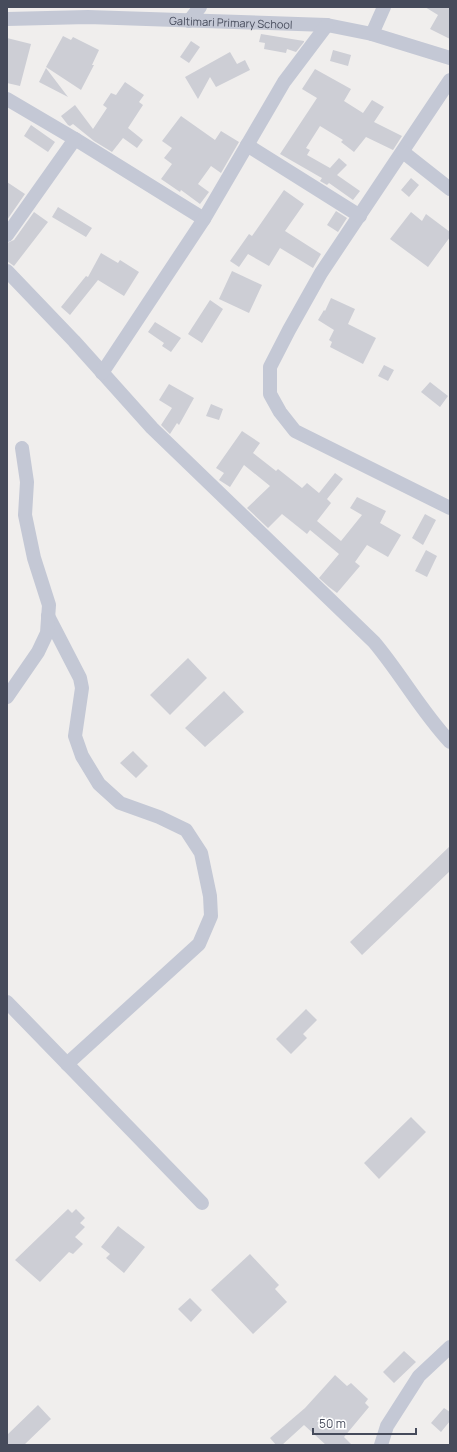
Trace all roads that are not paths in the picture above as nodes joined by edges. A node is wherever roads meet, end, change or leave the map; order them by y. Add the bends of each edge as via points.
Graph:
1 (200, 7) edge
2 (384, 7) edge
3 (7, 19) edge
4 (189, 22) junction
5 (327, 25) junction
6 (372, 34) junction
7 (450, 58) edge
8 (450, 80) edge
9 (7, 99) edge
10 (75, 138) junction
11 (247, 144) junction
12 (403, 152) junction
13 (450, 189) edge
14 (360, 216) junction
15 (204, 219) junction
16 (7, 235) edge
17 (7, 271) edge
18 (102, 373) junction
19 (22, 448) dead end
20 (450, 508) edge
21 (48, 616) junction
22 (7, 697) edge
23 (450, 742) edge
24 (7, 1002) edge
25 (67, 1064) junction
26 (202, 1203) dead end
27 (450, 1347) edge
28 (381, 1445) edge

1 - 4 street
2 - 6 street
3 - 4 street, Galtimari Primary School via 88,17
4 - 5 street, Galtimari Primary School
5 - 6 street, Galtimari Primary School
5 - 11 street via 284,82
6 - 7 street, Galtimari Primary School
8 - 12 street
9 - 10 street
10 - 15 street
10 - 16 street
11 - 14 street
11 - 15 street
12 - 13 street
12 - 14 street
14 - 20 street via 321,273 270,367 270,394 295,431
15 - 18 street
17 - 18 street
18 - 23 street via 152,428 374,642 392,663 435,726
19 - 21 street via 26,482 25,515 34,558 49,604
21 - 22 street via 47,633 38,652
21 - 25 street via 80,678 82,688 75,736 82,756 99,784 120,803 186,830 201,853 212,916 199,944
24 - 25 street
25 - 26 street
27 - 28 street via 419,1376 387,1426

